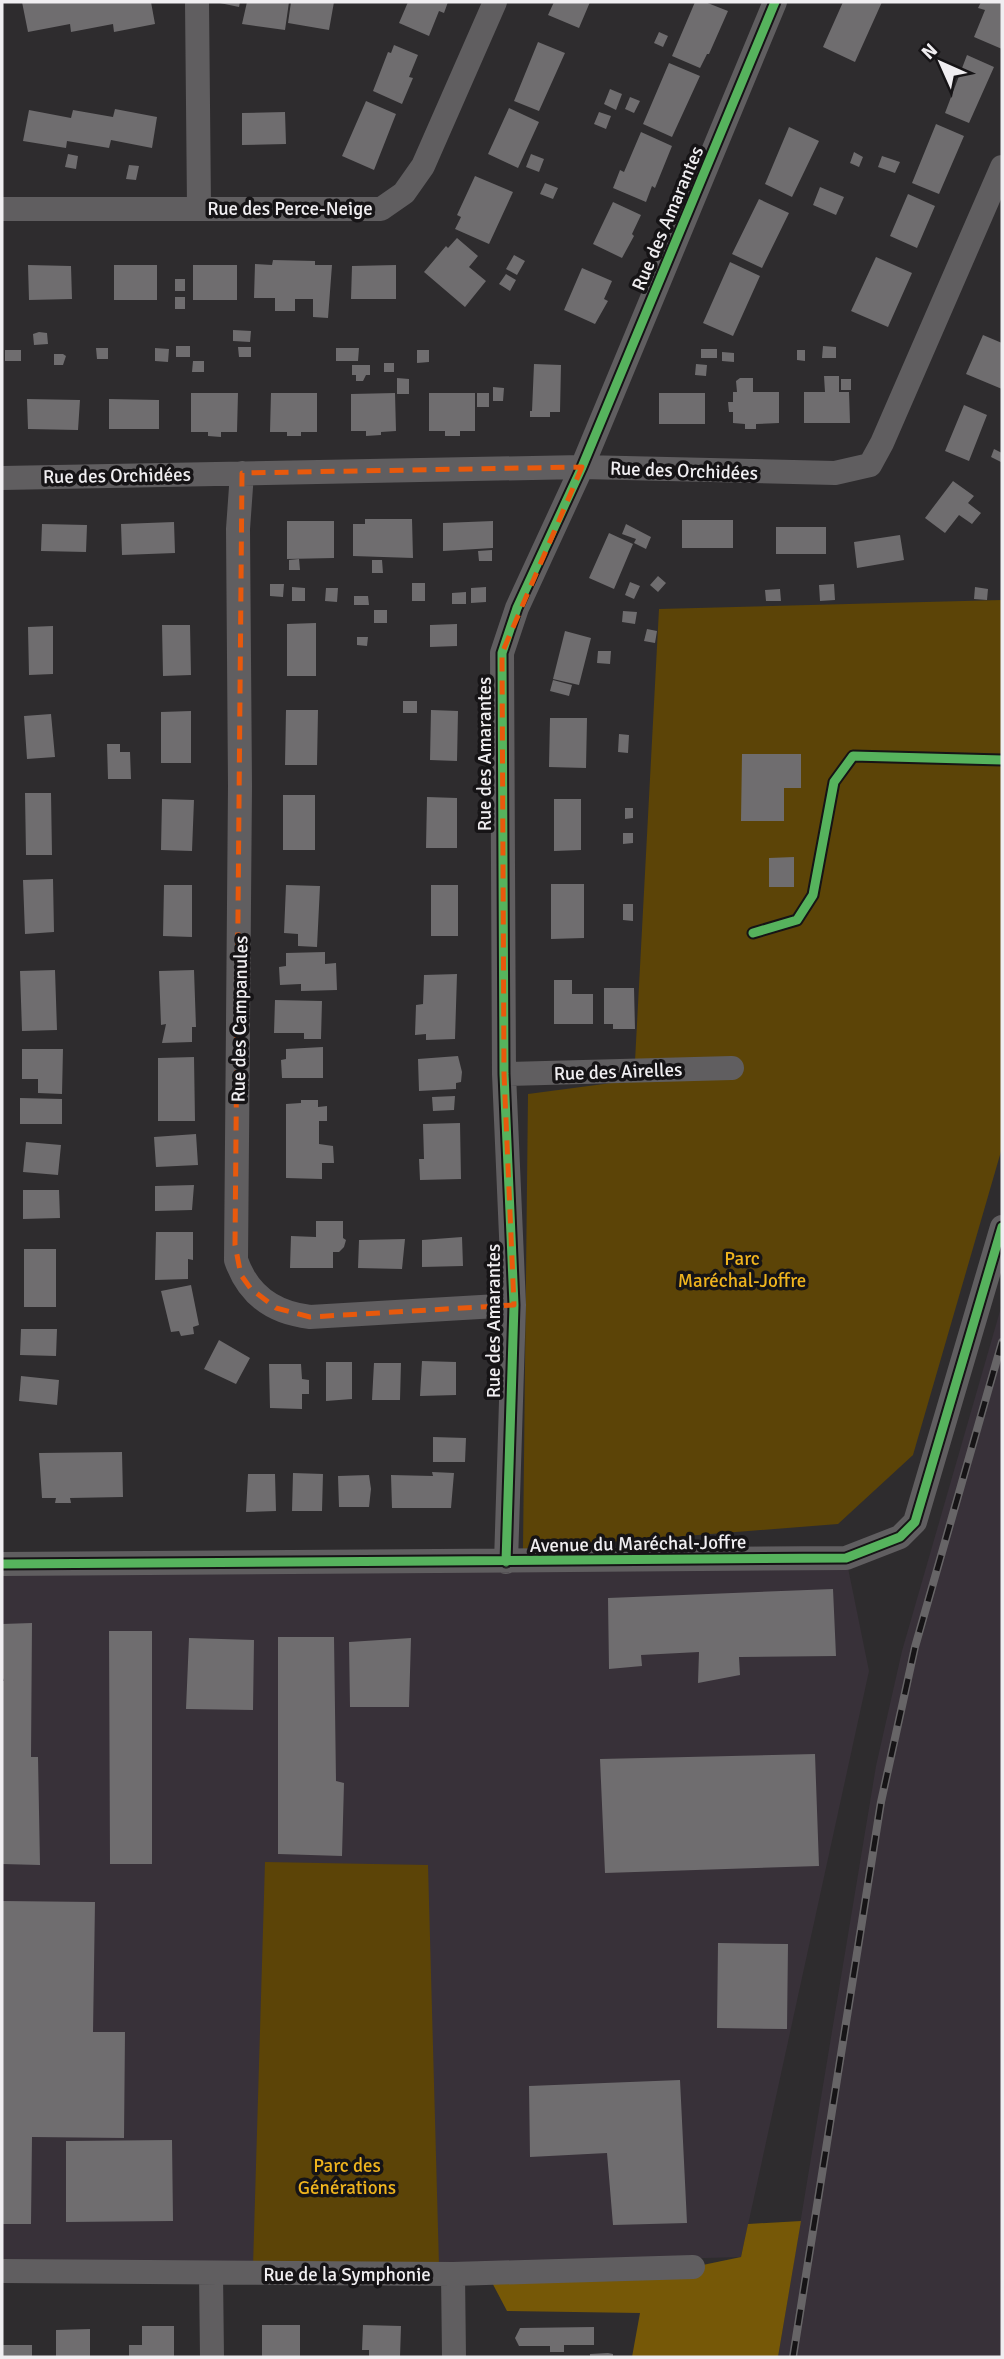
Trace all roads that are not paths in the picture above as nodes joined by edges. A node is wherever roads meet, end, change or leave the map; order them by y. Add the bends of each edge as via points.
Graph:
1 (197, 2) edge
2 (495, 2) edge
3 (775, 2) edge
4 (1002, 167) edge
5 (199, 207) junction
6 (2, 209) edge
7 (582, 467) junction
8 (242, 473) junction
9 (2, 478) edge
10 (732, 1068) dead end
11 (504, 1074) junction
12 (1002, 1227) edge
13 (514, 1305) junction
14 (506, 1562) junction
15 (2, 1563) edge
16 (693, 2267) dead end
17 (2, 2271) edge
18 (211, 2273) junction
19 (453, 2274) junction
20 (212, 2357) edge
21 (454, 2357) edge

1 - 5 street
2 - 5 street, Rue des Perce-Neige via 423,166 404,193 381,209
3 - 7 street, Rue des Amarantes
4 - 7 street, Rue des Orchidées via 870,465 835,473
5 - 6 street, Rue des Perce-Neige
7 - 8 street, Rue des Orchidées
7 - 11 street, Rue des Amarantes via 517,608 502,653
8 - 9 street, Rue des Orchidées
8 - 13 street, Rue des Campanules via 238,529 236,1260 241,1275 263,1301 293,1315
10 - 11 street, Rue des Airelles
11 - 13 street, Rue des Amarantes
12 - 14 street, Avenue du Maréchal-Joffre via 915,1522 900,1537 846,1558
13 - 14 street, Rue des Amarantes
14 - 15 street, Avenue du Maréchal-Joffre
16 - 19 street, Rue de la Symphonie
17 - 18 street, Rue de la Symphonie
18 - 19 street, Rue de la Symphonie
18 - 20 street
19 - 21 street

